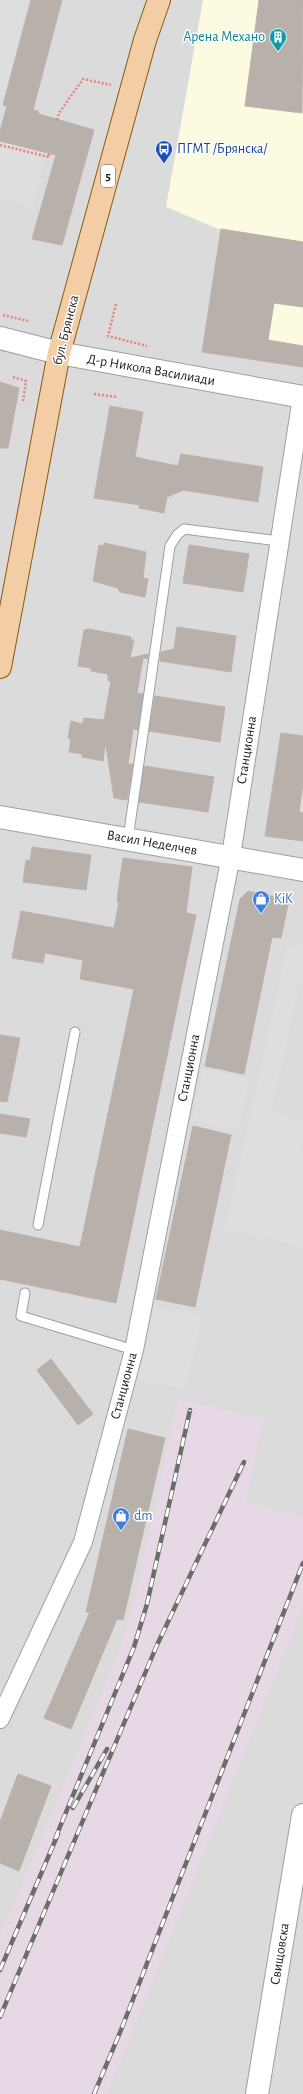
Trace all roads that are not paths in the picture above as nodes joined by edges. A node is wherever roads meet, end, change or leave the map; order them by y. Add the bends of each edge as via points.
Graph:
1 (159, 0) edge
2 (0, 338) edge
3 (60, 353) junction
4 (302, 397) edge
5 (279, 541) junction
6 (5, 617) edge
7 (0, 667) edge
8 (0, 816) edge
9 (128, 839) junction
10 (231, 856) junction
11 (303, 870) edge
12 (74, 1032) dead end
13 (38, 1225) dead end
14 (25, 1293) dead end
15 (134, 1350) junction
16 (0, 1719) edge
17 (303, 1815) edge
18 (258, 2094) edge

1 - 3 main road, бул. Брянска / 5 via 145,40
2 - 3 street, Д-р Никола Василиади
3 - 4 street, Д-р Никола Василиади
3 - 6 main road, бул. Брянска / 5
4 - 5 street, Станционна
5 - 9 lane via 184,529 170,546
5 - 10 street, Станционна
6 - 7 main road, бул. Брянска / 5
8 - 9 street, Васил Неделчев
9 - 10 street, Васил Неделчев
10 - 11 street, Васил Неделчев
10 - 15 street, Станционна
12 - 13 lane
14 - 15 lane via 21,1316
15 - 16 street, Станционна via 83,1542
17 - 18 street, Свищовска

